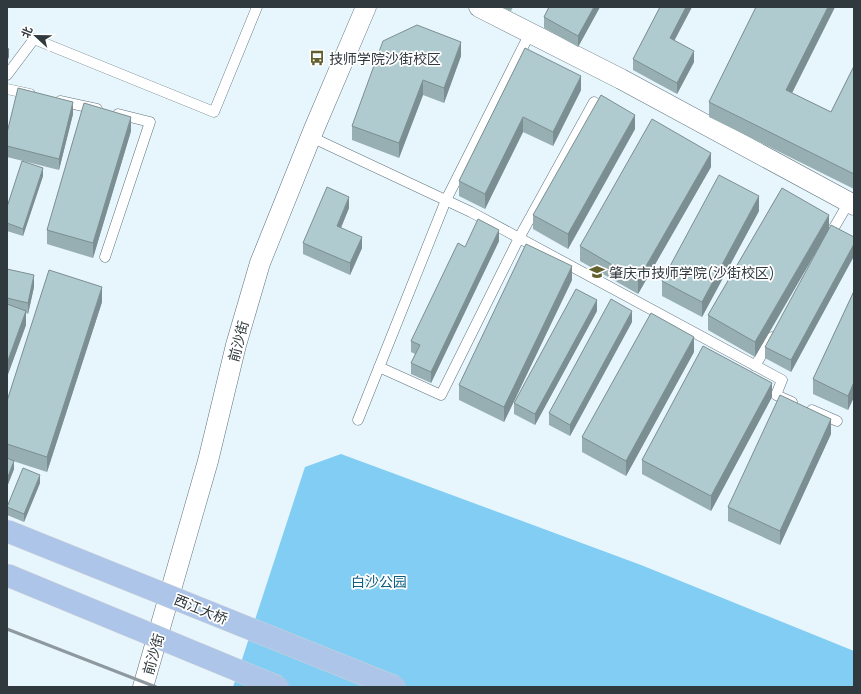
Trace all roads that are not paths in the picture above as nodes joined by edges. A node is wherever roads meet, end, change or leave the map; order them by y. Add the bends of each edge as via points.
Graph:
1 (257, 7) edge
2 (366, 7) edge
3 (479, 7) edge
4 (530, 33) junction
5 (7, 75) edge
6 (7, 89) edge
7 (37, 96) edge
8 (52, 99) edge
9 (594, 102) dead end
10 (311, 137) junction
11 (446, 200) junction
12 (851, 203) edge
13 (519, 238) junction
14 (822, 250) edge
15 (105, 257) dead end
16 (775, 332) edge
17 (379, 366) junction
18 (755, 366) junction
19 (358, 420) dead end
20 (837, 421) dead end
21 (7, 531) edge
22 (7, 575) edge
23 (143, 687) edge
24 (278, 687) edge
25 (395, 687) edge

1 - 5 lane via 214,112 34,39
2 - 10 street, 前沙街
3 - 4 street
4 - 11 lane
4 - 12 street
6 - 7 lane
8 - 15 lane via 150,122
9 - 13 lane
10 - 11 lane
10 - 23 street, 前沙街 via 260,263 236,345 208,461
11 - 13 lane
11 - 17 lane
12 - 14 lane
13 - 17 lane via 441,395
13 - 18 lane
16 - 18 lane
17 - 19 lane
18 - 20 lane via 782,380 776,395
21 - 25 main road, 西江大桥, bridge
22 - 24 main road, bridge

